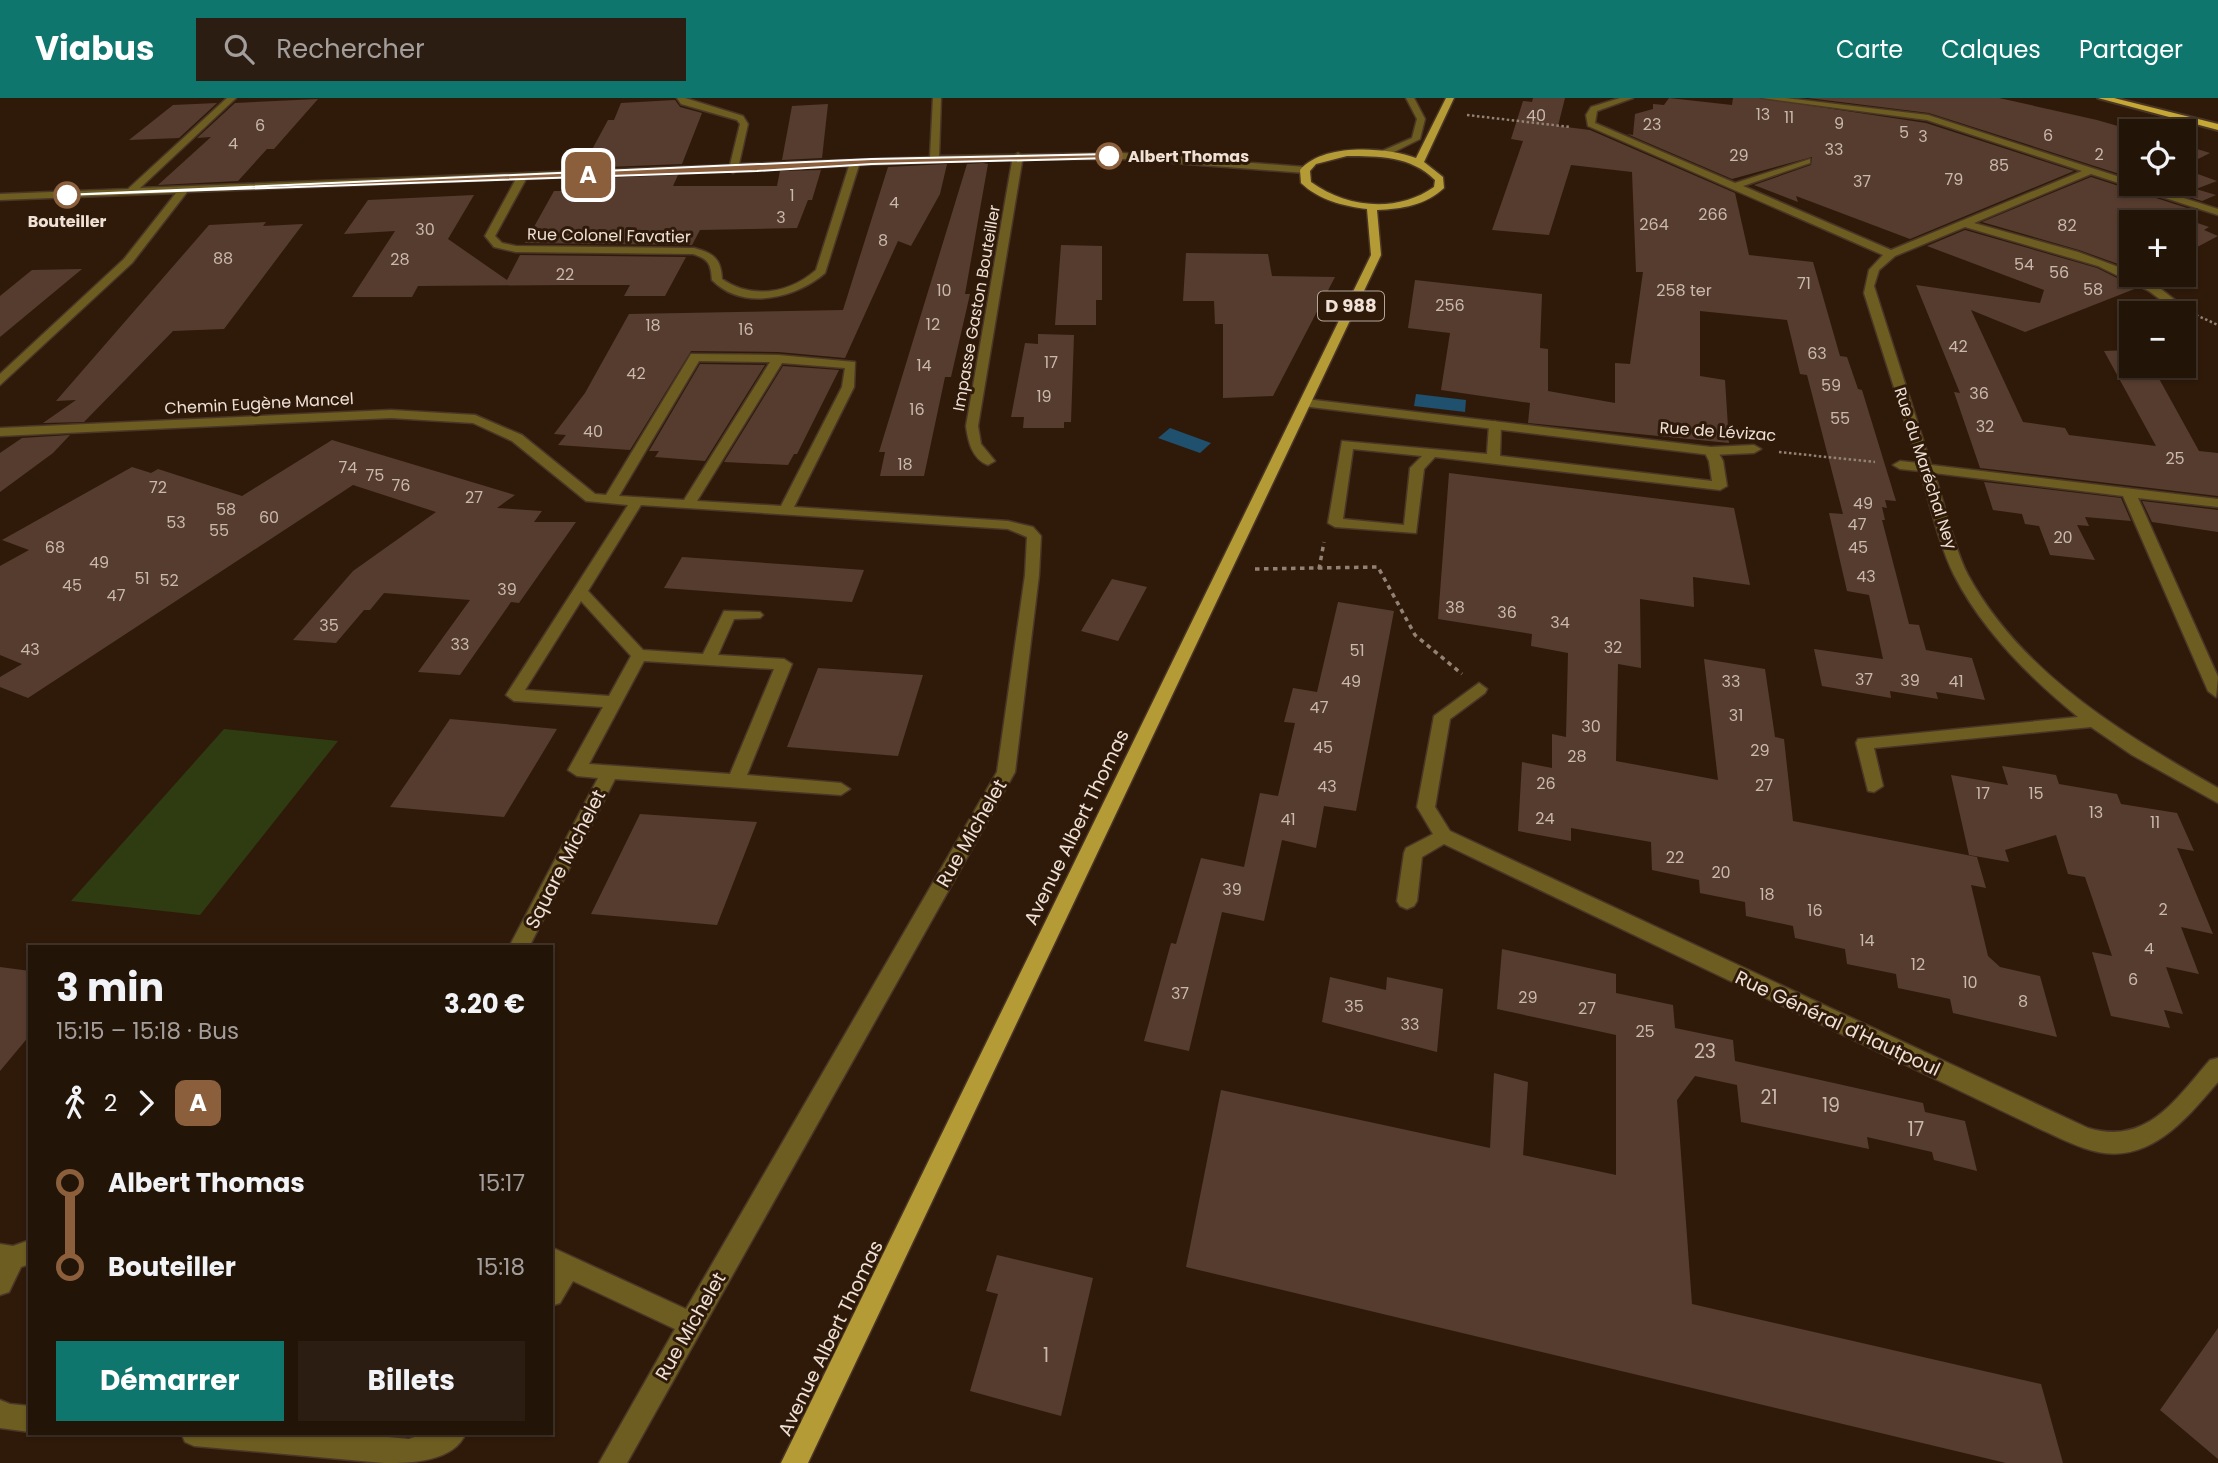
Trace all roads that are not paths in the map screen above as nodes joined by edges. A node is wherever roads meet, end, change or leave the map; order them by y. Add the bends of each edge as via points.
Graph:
1 (232, 98) edge
2 (681, 98) edge
3 (937, 98) edge
4 (1410, 98) edge
5 (1450, 98) edge
6 (1629, 98) edge
7 (1766, 98) edge
8 (2103, 98) edge
9 (2143, 98) edge
10 (2218, 117) edge
11 (2218, 127) edge
12 (1385, 153) junction
13 (1018, 156) junction
14 (934, 159) junction
15 (1807, 161) dead end
16 (856, 162) junction
17 (1419, 162) junction
18 (733, 170) junction
19 (1305, 170) junction
20 (2088, 172) junction
21 (522, 177) junction
22 (1735, 186) junction
23 (182, 192) junction
24 (128, 194) junction
25 (0, 197) edge
26 (1372, 205) junction
27 (2218, 212) edge
28 (1963, 223) junction
29 (1891, 254) junction
30 (2170, 301) edge
31 (778, 359) junction
32 (0, 381) edge
33 (1306, 402) junction
34 (1494, 425) junction
35 (0, 432) edge
36 (517, 438) joint
37 (1754, 449) road end
38 (1711, 451) junction
39 (1433, 452) junction
40 (1493, 459) junction
41 (988, 461) dead end
42 (1900, 465) road end
43 (1926, 468) junction
44 (2128, 491) junction
45 (610, 499) junction
46 (638, 500) junction
47 (689, 503) junction
48 (2218, 503) edge
49 (786, 510) junction
50 (580, 591) junction
51 (755, 615) dead end
52 (639, 655) junction
53 (708, 659) junction
54 (1479, 689) road end
55 (2217, 691) edge
56 (614, 702) junction
57 (2094, 721) junction
58 (610, 772) junction
59 (736, 781) junction
60 (1874, 786) dead end
61 (841, 789) dead end
62 (2218, 796) edge
63 (1444, 836) junction
64 (1407, 901) dead end
65 (520, 945) edge
66 (2218, 1067) edge
67 (14, 1255) edge
68 (559, 1263) edge
69 (0, 1283) edge
70 (553, 1286) edge
71 (692, 1324) junction
72 (0, 1413) edge
73 (28, 1419) edge
74 (217, 1435) edge
75 (450, 1435) edge
76 (612, 1463) edge
77 (794, 1463) edge

1 - 24 street
2 - 18 street via 740,118 744,124
3 - 14 street
4 - 12 street via 1421,119 1416,139
5 - 17 main road
6 - 22 street via 1594,109 1591,124
7 - 20 street via 1914,115
8 - 11 highway
9 - 10 highway
12 - 17 main road
12 - 19 main road via 1328,156
13 - 14 street
13 - 19 street via 1122,156
13 - 41 street, Impasse Gaston Bouteiller via 972,426 975,445
14 - 16 street
15 - 22 street
16 - 18 street
16 - 21 street, Rue Colonel Favatier via 821,271 796,289 777,293 726,289 717,279 716,264 694,251 498,245 490,236
17 - 26 main road via 1440,179 1431,196 1416,202
18 - 21 street
19 - 26 main road via 1306,183 1324,195
20 - 27 street
20 - 28 street, Rue du Maréchal Ney
21 - 23 street
22 - 29 street
23 - 24 street
23 - 32 street via 128,261
24 - 25 street
26 - 33 main road, Avenue Albert Thomas / D 988 via 1376,255
28 - 29 street, Rue du Maréchal Ney
28 - 30 street via 2118,271
29 - 43 street, Rue du Maréchal Ney via 1877,264 1868,281 1868,293
31 - 45 street via 695,357
31 - 47 street
31 - 49 street via 851,365 848,387
33 - 34 street, Rue de Lévizac
33 - 77 main road, Avenue Albert Thomas
34 - 38 street, Rue de Lévizac
34 - 40 street
35 - 36 street, Chemin Eugène Mancel via 391,414 475,419
36 - 45 street, Rue Michelet via 590,498
37 - 38 street, Rue de Lévizac
38 - 40 street via 1720,486
39 - 39 street via 1348,444 1335,523 1411,530 1418,468
39 - 40 street
42 - 43 street
43 - 44 street
43 - 57 street, Rue du Maréchal Ney via 1960,573 1980,607 2016,651
44 - 48 street
44 - 55 street
45 - 46 street, Rue Michelet
46 - 47 street, Rue Michelet
46 - 50 street
47 - 49 street, Rue Michelet
49 - 71 street, Rue Michelet via 1028,530 1035,545 1032,575 1006,772
50 - 52 street
50 - 56 street via 514,695
51 - 53 street via 729,614
52 - 53 street
52 - 56 street, Square Michelet
53 - 59 street via 784,664
54 - 63 street via 1442,716 1426,807
56 - 58 street, Square Michelet via 577,770
57 - 60 street via 1864,743
57 - 62 street, Rue du Maréchal Ney
58 - 59 street, Square Michelet
58 - 65 street, Square Michelet
59 - 61 street, Square Michelet
63 - 64 street via 1413,853
63 - 66 street, Rue Général d'Hautpoul via 2050,1123 2101,1142 2129,1143 2162,1128
67 - 69 street
68 - 70 street
68 - 71 street
71 - 76 street, Rue Michelet
72 - 73 street
74 - 75 street via 409,1452

